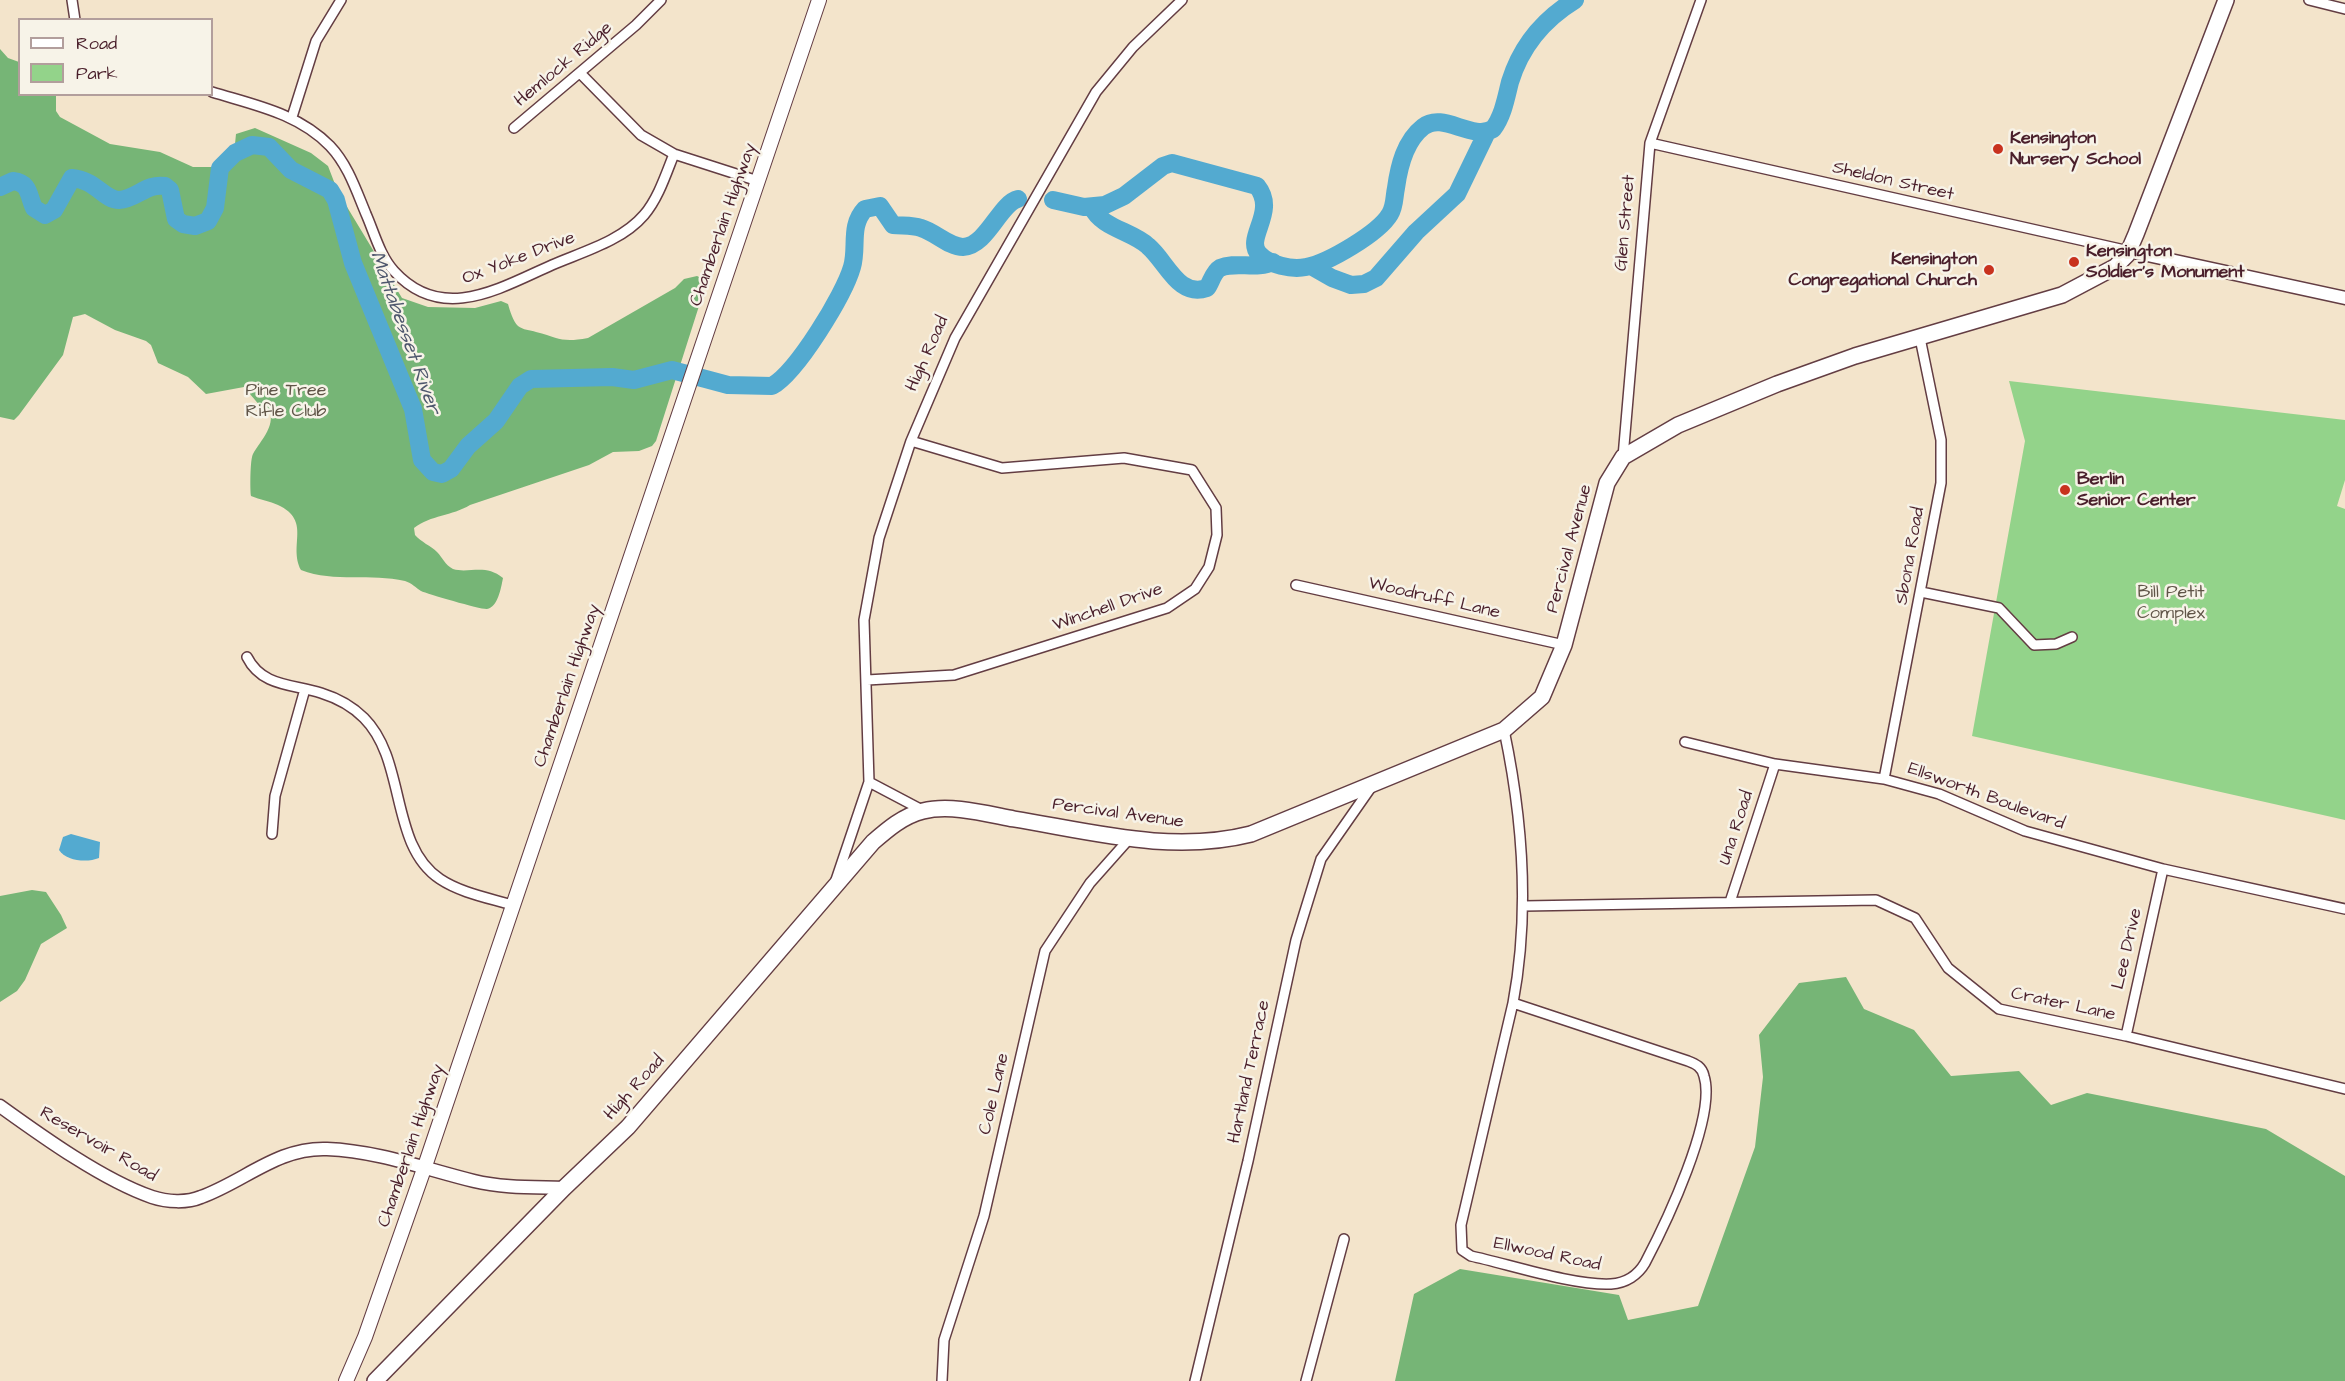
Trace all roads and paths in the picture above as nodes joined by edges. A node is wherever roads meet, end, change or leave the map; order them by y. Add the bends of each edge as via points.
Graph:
1 (72, 0) edge
2 (341, 0) edge
3 (661, 0) edge
4 (819, 0) edge
5 (1182, 0) edge
6 (1701, 0) edge
7 (2226, 0) edge
8 (2309, 0) edge
9 (2345, 9) edge
10 (75, 18) edge
11 (580, 73) junction
12 (213, 92) edge
13 (292, 117) junction
14 (514, 128) dead end
15 (1650, 143) junction
16 (674, 154) junction
17 (758, 181) junction
18 (2129, 251) junction
19 (2345, 298) edge
20 (1920, 338) junction
21 (911, 441) junction
22 (1623, 457) junction
23 (1296, 585) dead end
24 (1922, 592) junction
25 (2072, 637) dead end
26 (1564, 645) junction
27 (247, 657) dead end
28 (867, 680) junction
29 (305, 689) junction
30 (1504, 730) junction
31 (1684, 742) dead end
32 (1775, 764) junction
33 (1884, 779) junction
34 (869, 782) junction
35 (1372, 786) junction
36 (924, 811) junction
37 (272, 834) dead end
38 (1130, 838) junction
39 (2163, 869) junction
40 (834, 886) junction
41 (1730, 902) junction
42 (512, 905) junction
43 (1524, 906) junction
44 (2345, 909) edge
45 (1513, 1004) junction
46 (2126, 1036) junction
47 (2345, 1089) edge
48 (0, 1106) edge
49 (425, 1166) junction
50 (564, 1188) junction
51 (1344, 1239) dead end
52 (346, 1381) edge
53 (375, 1381) edge
54 (942, 1381) edge
55 (1195, 1381) edge
56 (1306, 1381) edge

1 - 10 street
2 - 13 street via 316,41
3 - 11 street, Hemlock Ridge
4 - 17 main road, Chamberlain Highway
5 - 21 street, High Road via 1133,47 1096,92 955,338
6 - 15 street, Glen Street
7 - 18 main road, Percival Avenue
8 - 9 street
11 - 14 street, Hemlock Ridge
11 - 16 street via 641,135
12 - 13 street, Ox Yoke Drive
13 - 16 street, Ox Yoke Drive via 313,130 342,159 393,270 432,297 452,300 476,297 504,286 630,228 644,215
15 - 18 street, Sheldon Street
15 - 22 street, Glen Street
16 - 17 street
17 - 42 main road, Chamberlain Highway
18 - 19 street
18 - 20 main road, Percival Avenue via 2110,271 2062,295
20 - 22 main road, Percival Avenue via 1777,384 1678,425
20 - 24 street, Sbona Road via 1941,440 1941,483
21 - 28 street, High Road via 879,538 866,608
21 - 28 street, Winchell Drive via 1002,468 1124,458 1192,470 1215,508 1217,535 1209,567 1195,589 1167,608 954,675
22 - 26 main road, Percival Avenue via 1607,483
23 - 26 street, Woodruff Lane
24 - 25 street via 1999,608 2034,645 2056,644
24 - 33 street, Sbona Road
26 - 30 main road, Percival Avenue via 1542,697
27 - 29 street via 267,679
28 - 34 street, High Road
29 - 37 street via 275,796
29 - 42 street via 351,707 373,729 388,758 408,832 422,864 452,886
30 - 35 main road, Percival Avenue
30 - 43 street, Ellwood Road via 1522,854
31 - 32 street, Ellsworth Boulevard
32 - 33 street, Ellsworth Boulevard
32 - 41 street, Una Road
33 - 39 street, Ellsworth Boulevard via 1939,794 2025,831
34 - 36 street
34 - 40 street, High Road
35 - 38 main road, Percival Avenue via 1251,834 1223,841 1194,844
35 - 55 street, Hartland Terrace via 1321,859 1296,940
36 - 38 main road, Percival Avenue via 986,814
36 - 40 main road, Percival Avenue via 889,827
38 - 54 street, Cole Lane via 1090,883 1045,951 984,1216 944,1340
39 - 44 street, Ellsworth Boulevard
39 - 46 street, Lee Drive
40 - 50 main road, High Road via 642,1111
41 - 43 street, Crater Lane
41 - 46 street, Crater Lane via 1876,900 1915,918 1948,968 2000,1009
42 - 49 main road, Chamberlain Highway
43 - 45 street, Ellwood Road
45 - 45 street, Ellwood Road via 1461,1225 1462,1250 1471,1256 1587,1283 1624,1281 1638,1273 1645,1263 1684,1183 1707,1094 1704,1075 1699,1065
46 - 47 street, Crater Lane
48 - 49 street, Reservoir Road via 123,1183 171,1201 201,1197 283,1155 303,1151 349,1150
49 - 50 street, Reservoir Road via 474,1181
49 - 52 main road, Chamberlain Highway
50 - 53 main road, High Road
51 - 56 street

